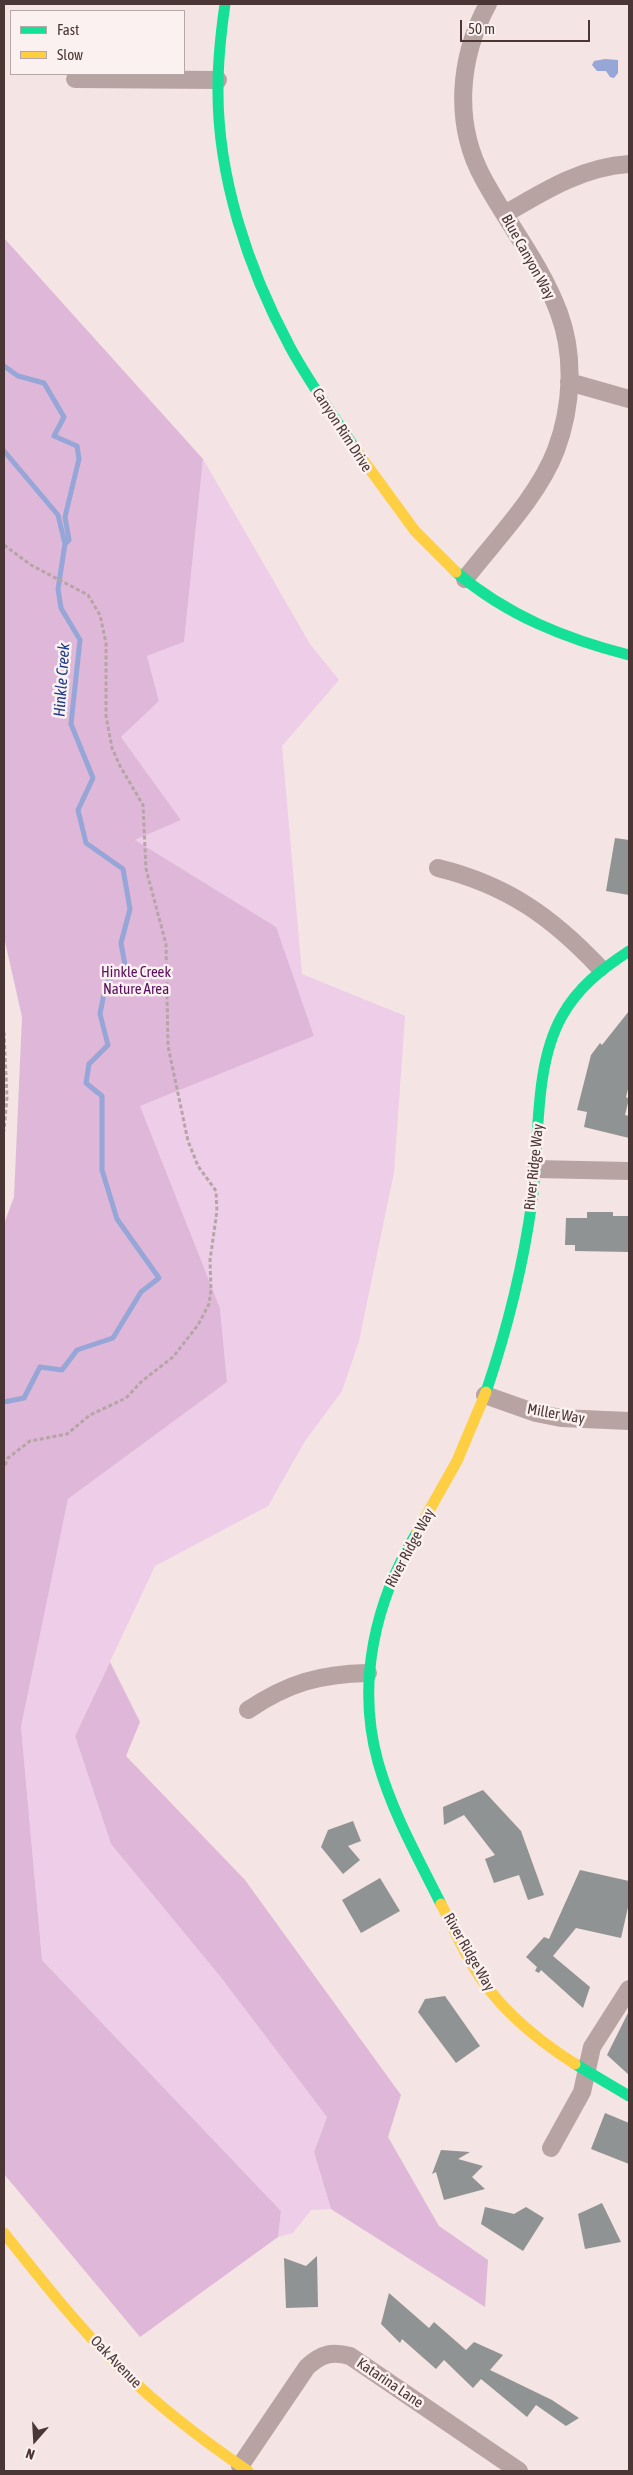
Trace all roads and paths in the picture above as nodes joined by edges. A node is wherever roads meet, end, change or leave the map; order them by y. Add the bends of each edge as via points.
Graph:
1 (224, 4) edge
2 (488, 4) edge
3 (75, 79) dead end
4 (218, 80) junction
5 (629, 164) edge
6 (505, 214) junction
7 (570, 382) junction
8 (629, 399) edge
9 (4, 544) edge
10 (465, 580) junction
11 (629, 656) edge
12 (438, 868) dead end
13 (629, 951) edge
14 (600, 968) junction
15 (4, 1032) edge
16 (4, 1131) edge
17 (536, 1169) junction
18 (629, 1171) edge
19 (485, 1395) junction
20 (629, 1421) edge
21 (4, 1468) edge
22 (368, 1673) junction
23 (248, 1710) dead end
24 (629, 1989) edge
25 (586, 2072) junction
26 (629, 2096) edge
27 (551, 2148) dead end
28 (4, 2233) edge
29 (244, 2469) edge
30 (519, 2471) edge

1 - 4 street, Canyon Rim Drive
2 - 6 street, Blue Canyon Way via 470,44 465,68 464,118 477,166
3 - 4 street
4 - 10 street, Canyon Rim Drive via 224,152 237,211 256,270 284,336 385,495 410,528
5 - 6 street via 579,174
6 - 7 street, Blue Canyon Way via 548,287 559,313 568,353
7 - 8 street
7 - 10 street, Blue Canyon Way via 560,439 543,477
9 - 21 path via 31,565 88,595 100,615 106,643 106,716 112,748 144,805 146,869 166,944 168,1046 188,1141 198,1166 216,1191 217,1211 210,1260 209,1304 198,1325 173,1357 126,1398 90,1415 66,1434 30,1440 8,1458
10 - 11 street, Canyon Rim Drive via 524,618 562,636
12 - 14 street via 498,888 524,902 570,937
13 - 14 street, River Ridge Way
14 - 17 street, River Ridge Way via 573,997 549,1041 543,1073
15 - 16 path via 7,1097
17 - 18 street
17 - 19 street, River Ridge Way via 514,1299
19 - 20 street, Miller Way via 561,1418
19 - 22 street, River Ridge Way via 445,1483 392,1579 381,1606
22 - 23 street via 343,1673 290,1685
22 - 25 street, River Ridge Way via 370,1730 384,1787 472,1963 505,2010 526,2031
24 - 25 street via 592,2048
25 - 26 street, River Ridge Way
25 - 27 street via 582,2092
28 - 29 street, Oak Avenue via 107,2355 189,2430
29 - 30 street, Katarina Lane via 307,2367 317,2358 338,2352 350,2356

